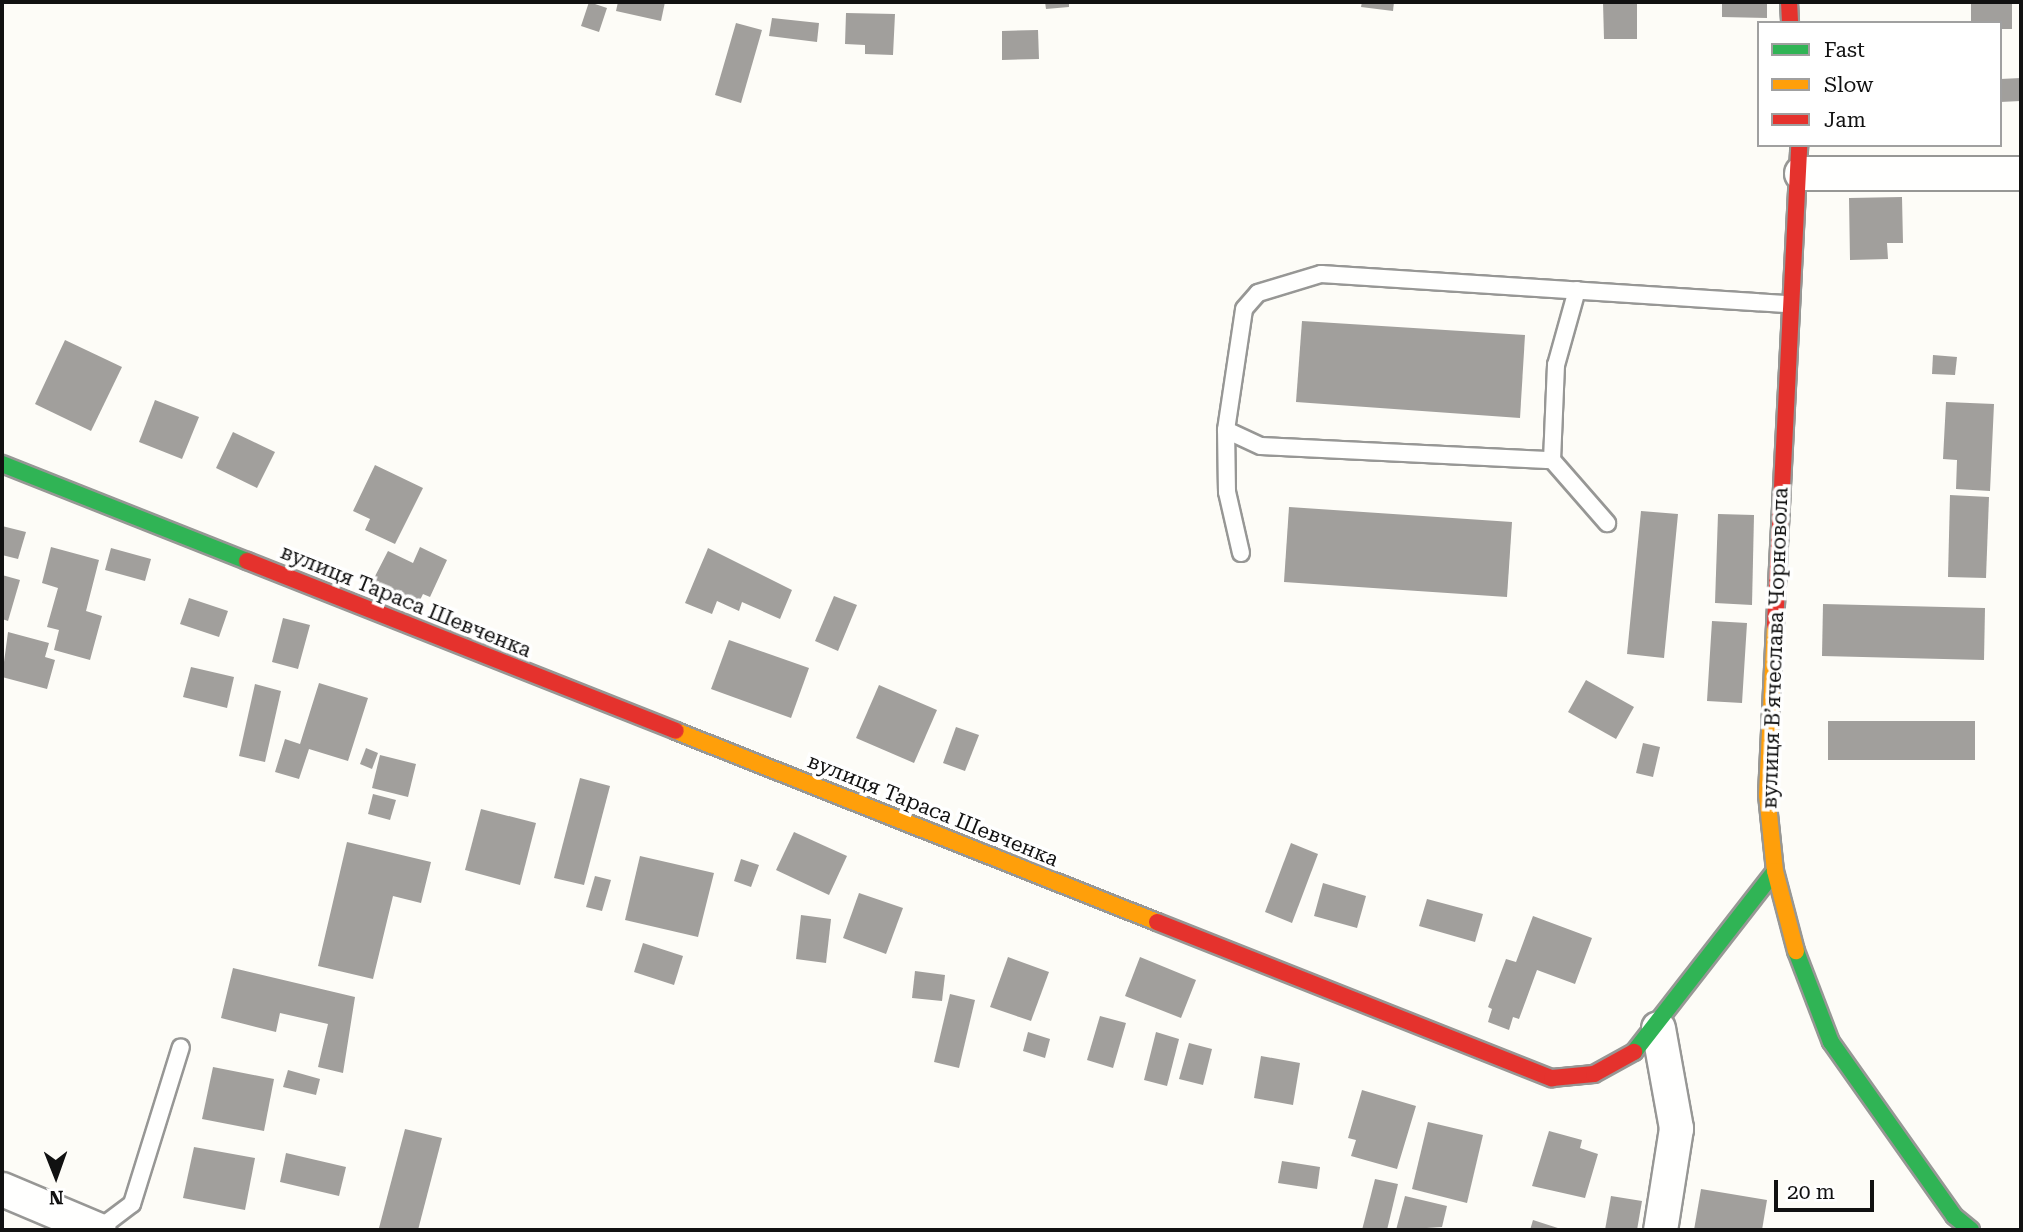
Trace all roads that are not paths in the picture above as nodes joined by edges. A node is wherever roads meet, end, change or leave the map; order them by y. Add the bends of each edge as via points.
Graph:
1 (1789, 2) edge
2 (1790, 21) edge
3 (1800, 159) edge
4 (2021, 173) edge
5 (1577, 290) junction
6 (1789, 304) junction
7 (1226, 430) junction
8 (1552, 460) junction
9 (2, 464) edge
10 (1607, 523) dead end
11 (1241, 553) dead end
12 (1775, 871) junction
13 (1658, 1028) junction
14 (181, 1047) dead end
15 (2, 1189) edge
16 (99, 1229) edge
17 (1660, 1230) edge
18 (1971, 1230) edge

1 - 2 street
3 - 4 street, вулиця Вʼячеслава Чорновола
3 - 6 street, вулиця Вʼячеслава Чорновола
5 - 6 lane
5 - 7 lane via 1321,274 1258,293 1244,309
5 - 8 lane via 1556,365
6 - 12 street, вулиця Вʼячеслава Чорновола via 1766,795
7 - 8 lane via 1261,446
7 - 11 lane via 1227,492
8 - 10 lane
9 - 13 street, вулиця Тараса Шевченка via 1552,1078 1594,1074 1628,1060
12 - 13 street, вулиця Тараса Шевченка via 1676,994
12 - 18 street, вулиця Вʼячеслава Чорновола via 1799,961 1830,1042 1954,1216
13 - 17 street via 1676,1128
14 - 16 lane via 132,1204
15 - 16 street

